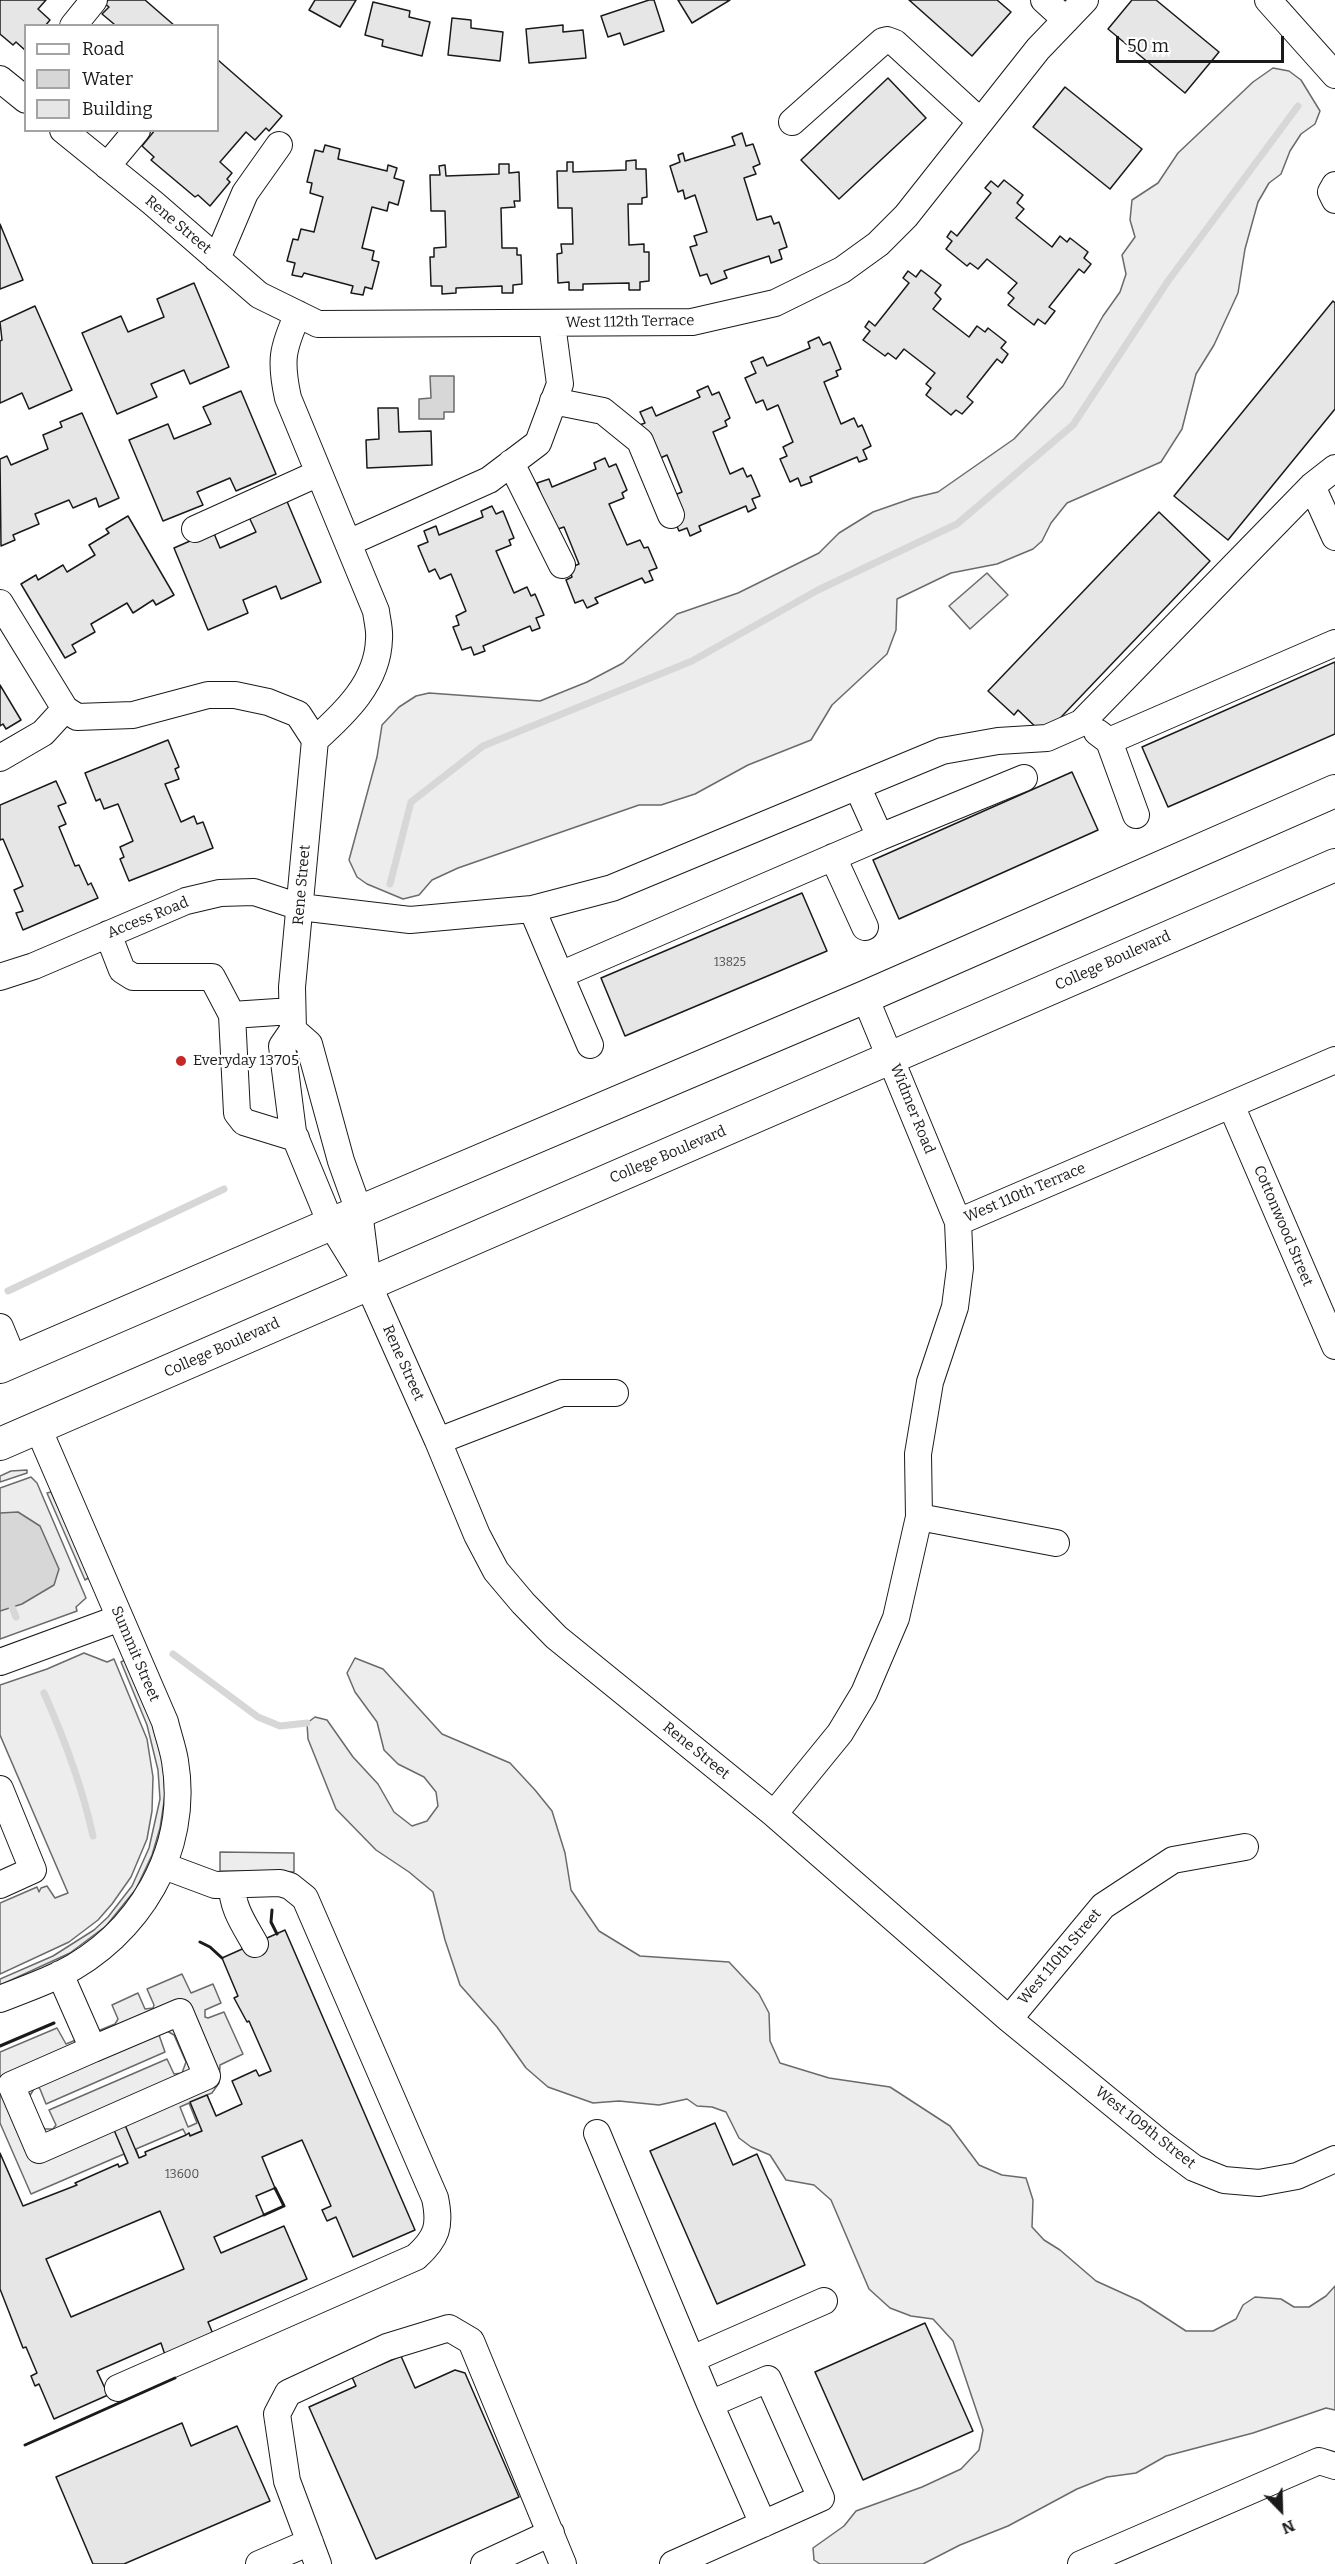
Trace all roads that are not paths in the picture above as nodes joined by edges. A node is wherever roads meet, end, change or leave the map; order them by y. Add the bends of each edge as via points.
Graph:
1 (94, 0) edge
2 (1044, 0) edge
3 (1085, 0) edge
4 (1268, 0) edge
5 (1066, 20) junction
6 (75, 24) edge
7 (1335, 75) edge
8 (980, 121) junction
9 (792, 122) dead end
10 (65, 132) edge
11 (135, 132) edge
12 (279, 145) dead end
13 (107, 166) junction
14 (1335, 184) edge
15 (1335, 200) edge
16 (217, 259) junction
17 (298, 314) junction
18 (552, 324) junction
19 (554, 401) junction
20 (511, 463) junction
21 (1335, 468) edge
22 (319, 473) junction
23 (1312, 486) junction
24 (671, 515) dead end
25 (195, 529) dead end
26 (1335, 537) edge
27 (348, 543) junction
28 (562, 565) dead end
29 (0, 603) edge
30 (1335, 644) edge
31 (65, 709) junction
32 (1083, 720) junction
33 (315, 740) junction
34 (1109, 741) junction
35 (0, 758) edge
36 (1024, 778) dead end
37 (857, 786) junction
38 (1335, 791) edge
39 (1136, 815) dead end
40 (880, 837) junction
41 (833, 857) junction
42 (1335, 865) edge
43 (300, 907) junction
44 (532, 909) junction
45 (865, 927) dead end
46 (108, 934) junction
47 (560, 975) junction
48 (0, 977) edge
49 (865, 997) junction
50 (232, 1015) junction
51 (292, 1021) junction
52 (590, 1045) dead end
53 (891, 1058) junction
54 (1335, 1060) edge
55 (1231, 1105) junction
56 (296, 1138) junction
57 (359, 1211) junction
58 (958, 1222) junction
59 (331, 1224) junction
60 (368, 1284) junction
61 (0, 1327) edge
62 (1335, 1346) edge
63 (7, 1364) edge
64 (615, 1394) dead end
65 (38, 1428) junction
66 (438, 1441) junction
67 (0, 1444) edge
68 (920, 1517) junction
69 (1056, 1542) dead end
70 (120, 1618) junction
71 (0, 1662) edge
72 (0, 1789) edge
73 (774, 1814) junction
74 (1245, 1847) dead end
75 (164, 1866) junction
76 (232, 1885) junction
77 (0, 1886) edge
78 (255, 1944) dead end
79 (60, 1974) junction
80 (0, 1999) edge
81 (1009, 2019) junction
82 (93, 2049) junction
83 (597, 2133) dead end
84 (1335, 2159) edge
85 (824, 2301) dead end
86 (692, 2359) junction
87 (118, 2388) dead end
88 (710, 2404) junction
89 (1335, 2466) edge
90 (763, 2524) junction
91 (550, 2533) junction
92 (314, 2553) edge
93 (691, 2560) edge
94 (259, 2564) edge
95 (484, 2564) edge
96 (563, 2564) edge
97 (1082, 2564) edge

1 - 6 street
2 - 5 street
3 - 5 street, West 112th Terrace
4 - 7 street
5 - 8 street, West 112th Terrace
8 - 9 street via 888,40
8 - 18 street, West 112th Terrace via 906,216 878,244 842,270 776,303 692,322
10 - 13 street, Rene Street
11 - 13 street
12 - 16 street via 245,194
13 - 16 street, Rene Street
14 - 15 street via 1331,192
16 - 17 street, Rene Street via 259,295
17 - 18 street, West 112th Terrace via 318,324
17 - 22 street via 286,340 282,370 288,398
18 - 19 street via 560,384
19 - 20 street via 538,443
19 - 24 street via 603,411 640,441
20 - 27 street via 489,480
20 - 28 street
21 - 23 street, Access Road
22 - 25 street
22 - 27 street
23 - 26 street
23 - 32 street, Access Road
27 - 33 street via 376,611 380,638 366,686
29 - 31 street
30 - 34 street
31 - 33 street via 76,717 133,715 208,695 235,695 298,714
31 - 35 street via 43,733
32 - 34 street
32 - 37 street, Access Road via 1047,738 998,741 942,751
33 - 43 street, Rene Street
34 - 39 street
36 - 40 street
37 - 40 street
37 - 44 street, Access Road via 612,888
38 - 49 main road
40 - 41 street
41 - 45 street
41 - 47 street
42 - 53 main road, College Boulevard
43 - 44 street, Access Road via 410,920
43 - 46 street, Access Road via 254,892 220,893 186,901
43 - 51 street, Rene Street
44 - 47 street
46 - 48 street, Access Road
46 - 50 street via 122,970 133,977 212,977
47 - 52 street
49 - 53 street, Widmer Road
49 - 57 main road
50 - 51 street
50 - 56 street via 237,1113 244,1122
51 - 56 street, Rene Street via 282,1046
51 - 57 street, Rene Street via 309,1044
53 - 58 street, Widmer Road
53 - 60 main road, College Boulevard
54 - 55 street, West 110th Terrace
55 - 58 street, West 110th Terrace
55 - 62 street, Cottonwood Street
56 - 59 street, Rene Street
57 - 59 main road
57 - 60 street, Rene Street
58 - 68 street, West 110th Terrace via 960,1268 955,1307 930,1382 918,1454
59 - 60 street, Rene Street
59 - 63 main road
60 - 65 main road, College Boulevard
60 - 66 street, Rene Street
61 - 63 street
64 - 66 street via 562,1393
65 - 67 main road, College Boulevard
65 - 70 street, Summit Street
66 - 73 street, Rene Street via 496,1571 524,1603 556,1637
68 - 69 street
68 - 73 street, West 110th Terrace via 896,1618 864,1693 840,1733
70 - 71 street
70 - 75 street, Summit Street via 165,1722 175,1761 177,1803
72 - 77 street via 33,1870
73 - 81 street, Rene Street
74 - 81 street, West 110th Street via 1173,1860 1103,1906
75 - 76 street via 215,1885
75 - 79 street, Summit Street via 131,1920 100,1949
76 - 78 street via 232,1899
76 - 87 street via 280,1883 305,1898 435,2198 436,2234 416,2257
79 - 80 street
79 - 82 street
81 - 84 street, West 109th Street via 1194,2168 1224,2180 1258,2183 1297,2176
82 - 82 street via 11,2085 39,2150 207,2076 180,2012
83 - 86 street
85 - 86 street
86 - 88 street
88 - 90 street
88 - 90 street via 768,2379 821,2498
89 - 97 street via 1319,2461
90 - 93 street
91 - 92 street via 471,2341 449,2328 387,2347 288,2393 277,2414 287,2481
91 - 95 street
91 - 96 street
92 - 94 street

